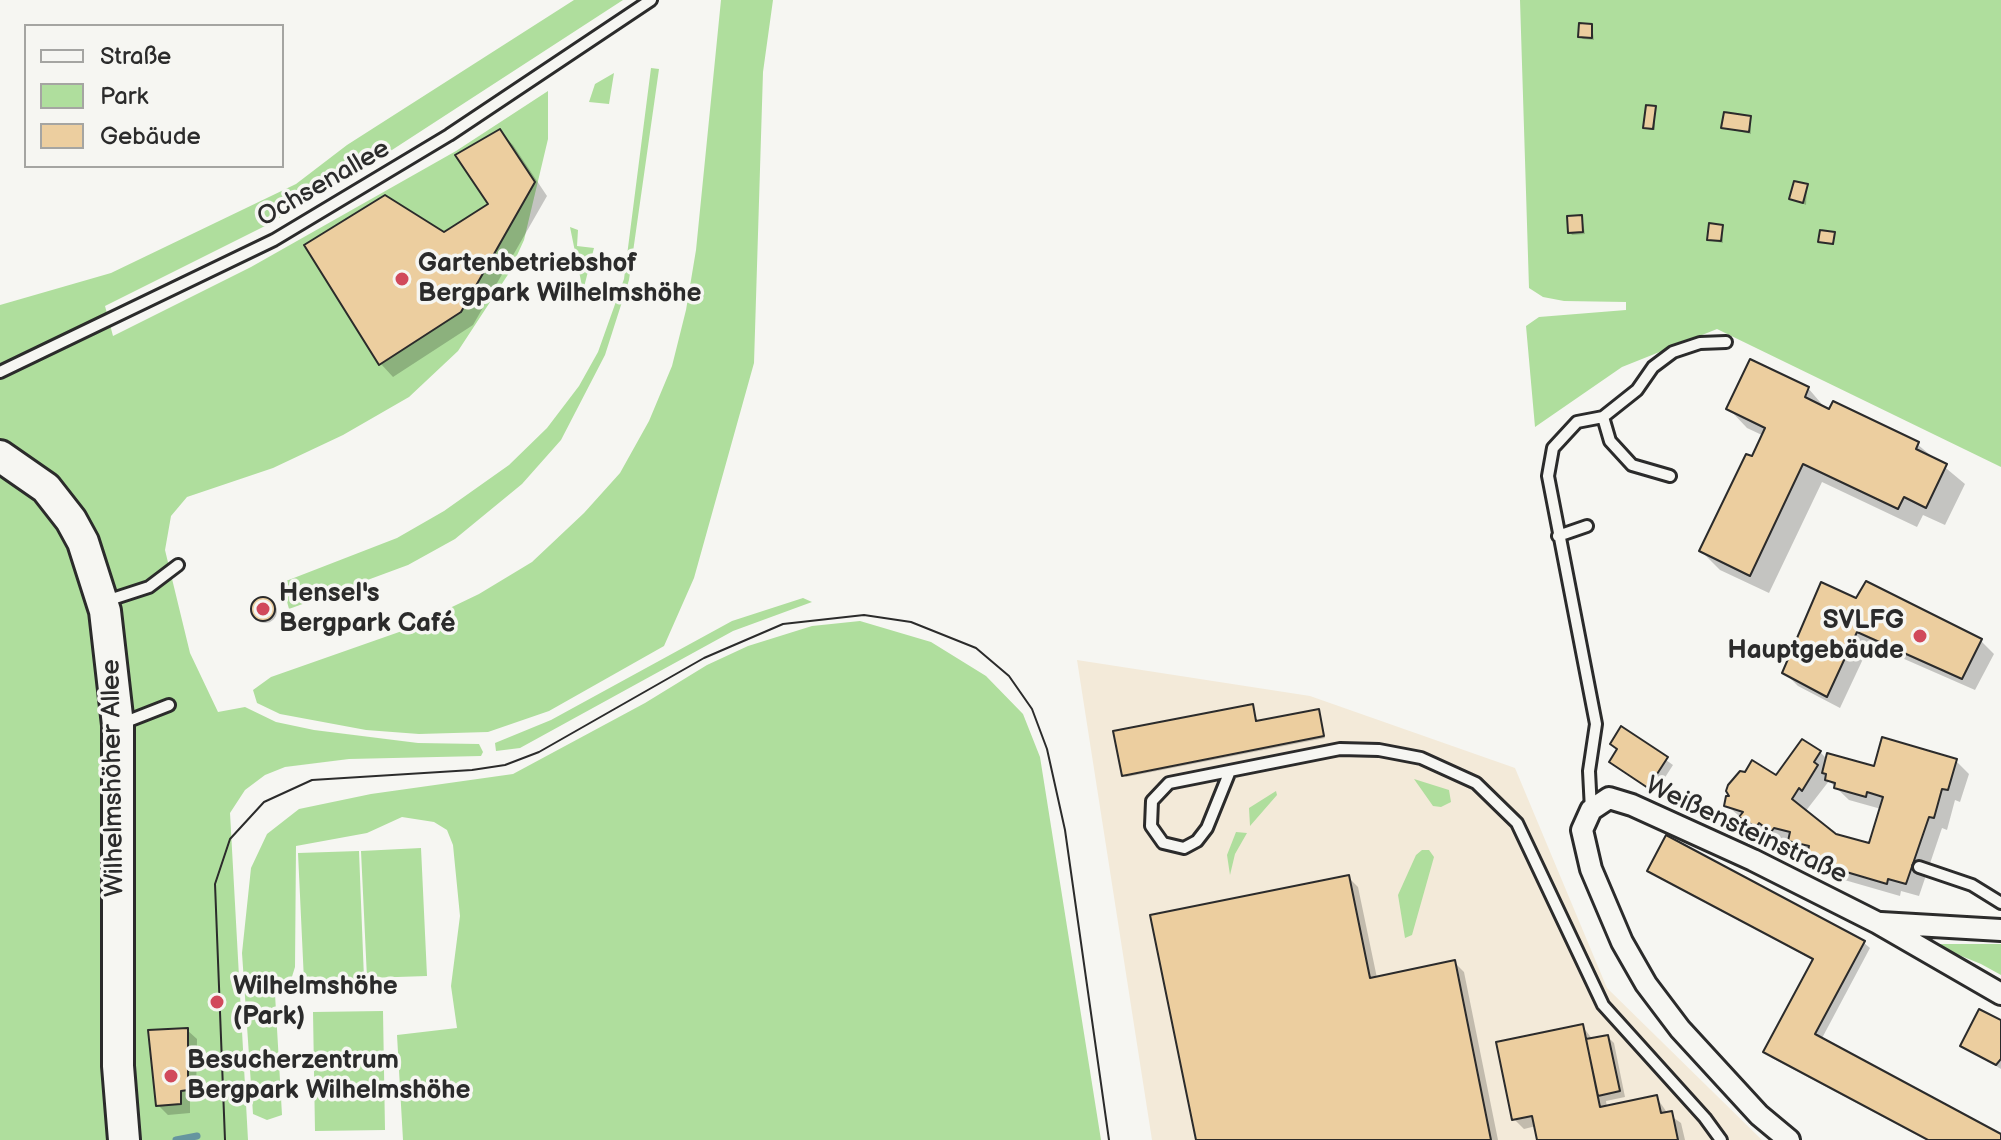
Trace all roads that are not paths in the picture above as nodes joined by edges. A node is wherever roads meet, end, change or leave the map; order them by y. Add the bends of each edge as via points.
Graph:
1 (651, 0) edge
2 (1726, 342) dead end
3 (0, 372) edge
4 (1603, 417) junction
5 (0, 456) edge
6 (1670, 476) dead end
7 (1587, 526) dead end
8 (1558, 536) junction
9 (178, 565) dead end
10 (102, 602) junction
11 (169, 705) dead end
12 (118, 725) junction
13 (1230, 771) junction
14 (1591, 810) junction
15 (1919, 867) dead end
16 (2001, 903) edge
17 (1878, 923) junction
18 (2001, 930) edge
19 (2001, 994) edge
20 (124, 1140) edge
21 (1721, 1140) edge
22 (1789, 1140) edge

1 - 3 lane, Ochsenallee via 463,127 274,240
2 - 4 lane via 1673,352
4 - 6 lane via 1610,441 1632,465
4 - 8 lane via 1577,422 1553,448 1548,476
5 - 10 main road, Wilhelmshöher Allee via 46,488 71,520
7 - 8 lane
8 - 14 lane via 1596,724 1589,771
9 - 10 lane via 149,587
10 - 12 main road, Wilhelmshöher Allee
11 - 12 lane
12 - 20 main road, Wilhelmshöher Allee via 118,1066
13 - 13 lane via 1197,841 1184,848 1163,843 1151,826 1152,801 1169,783
13 - 21 lane via 1340,749 1379,750 1421,758 1476,783 1517,823 1603,1005
14 - 17 street, Weißensteinstraße via 1609,798 1632,805
14 - 22 street via 1582,830 1591,869 1646,984 1680,1029
15 - 16 lane via 1972,885
17 - 18 street, Weißensteinstraße
17 - 19 street, Weißensteinstraße

